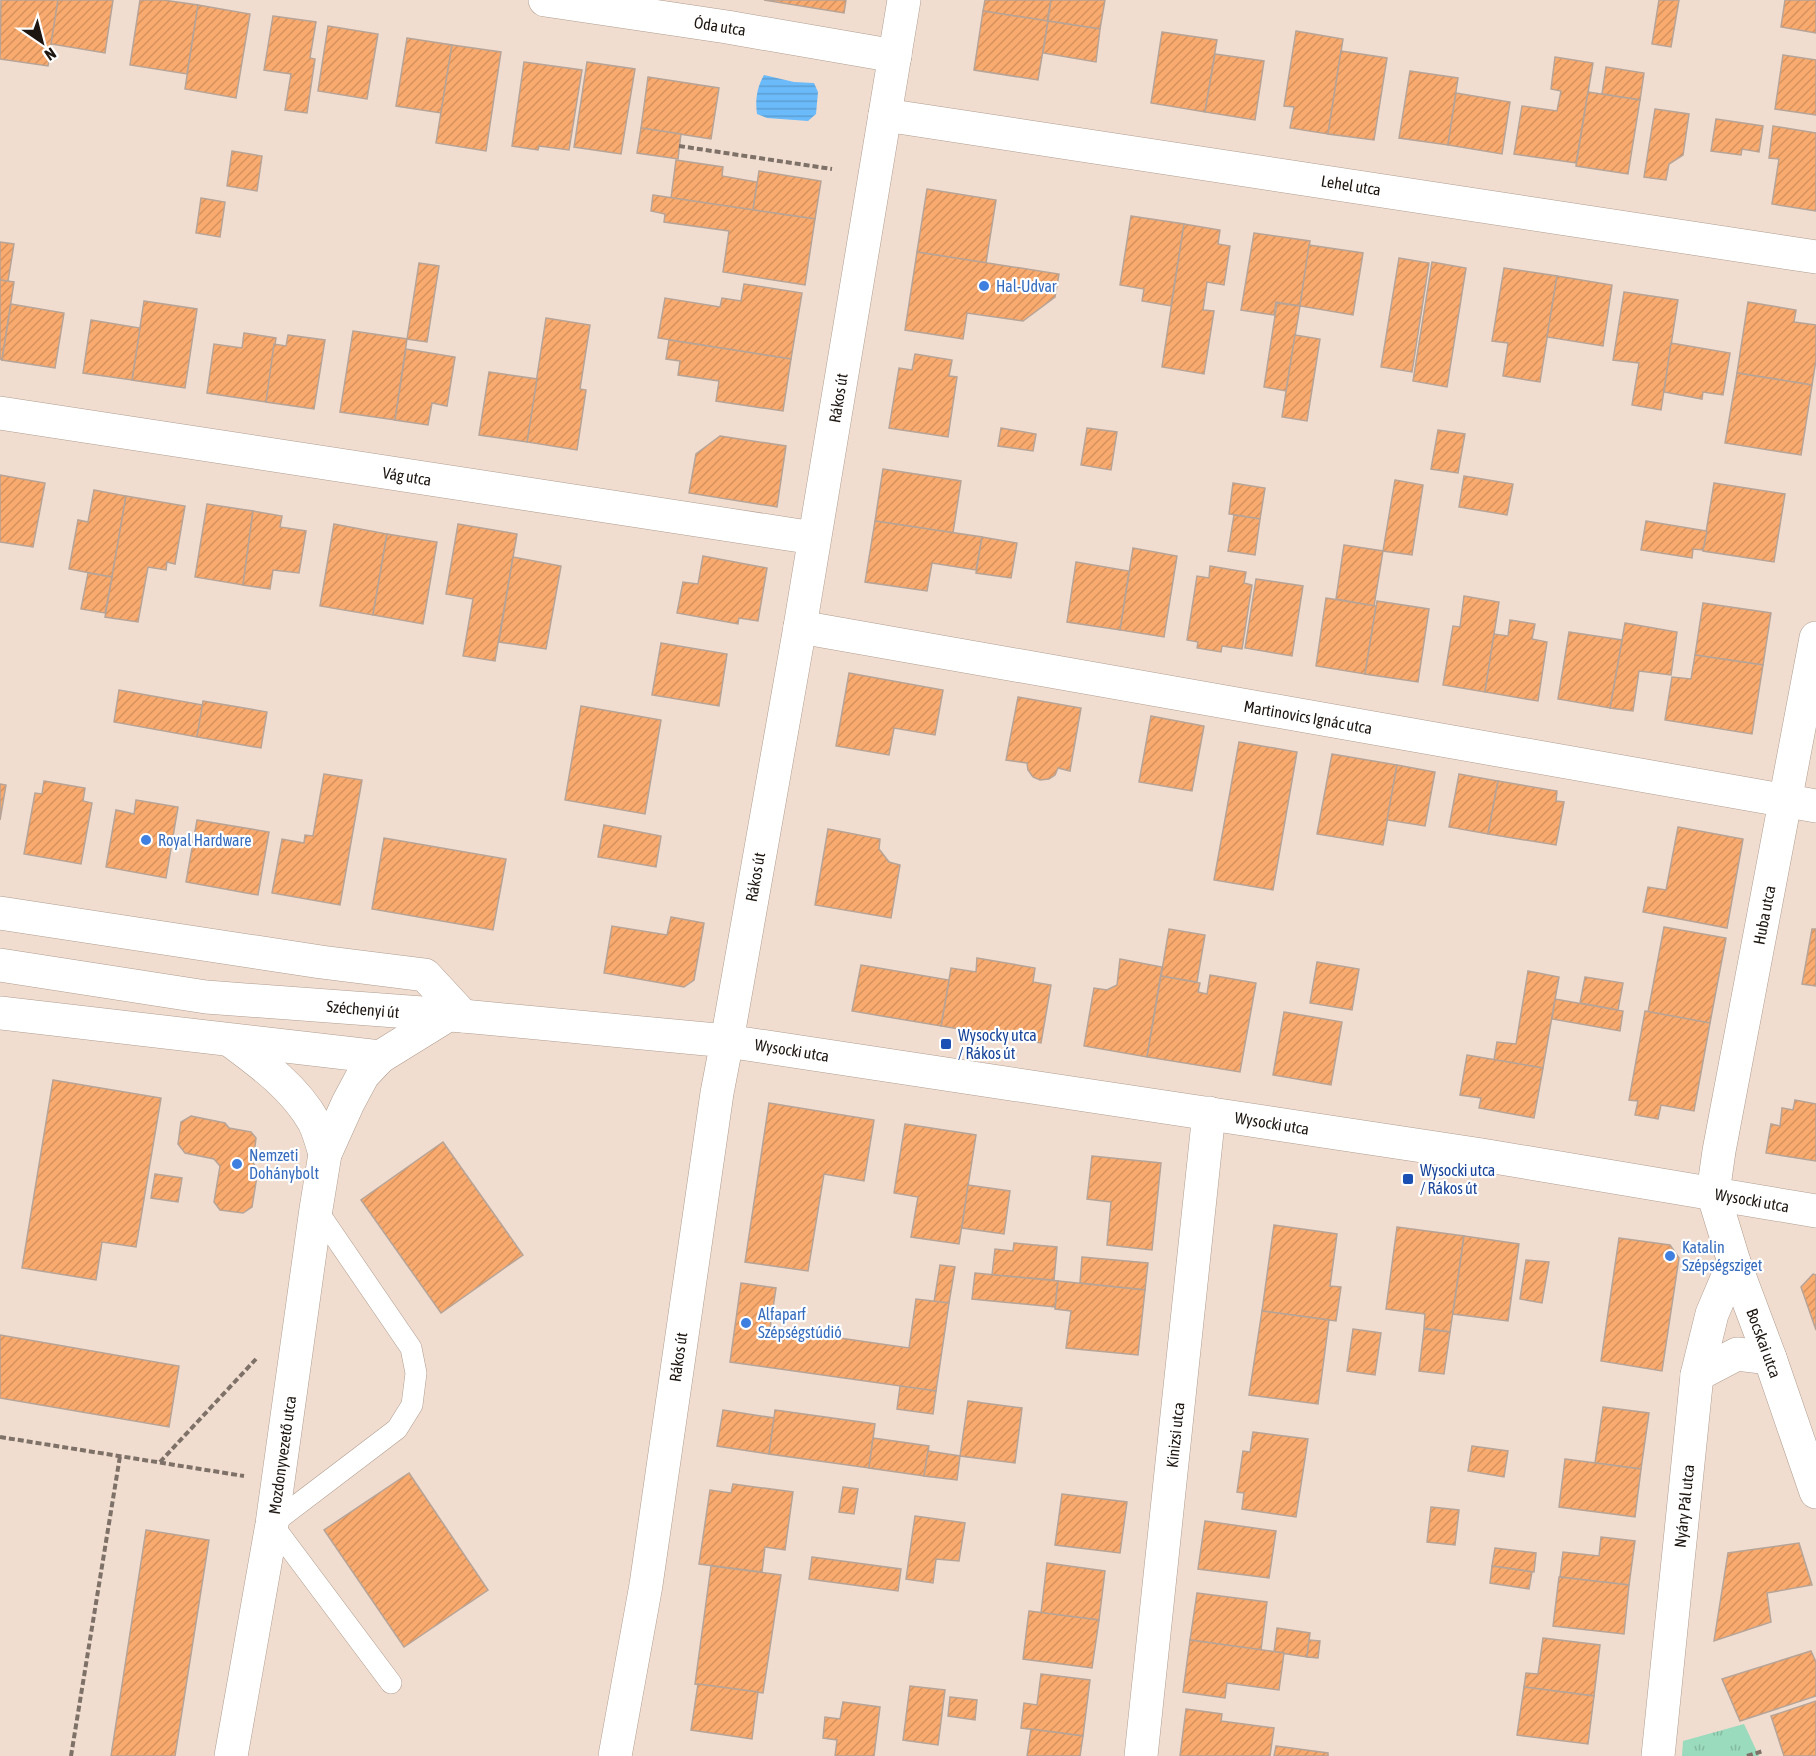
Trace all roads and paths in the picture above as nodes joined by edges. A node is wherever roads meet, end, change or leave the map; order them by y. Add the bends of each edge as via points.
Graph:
1 (545, 0) edge
2 (904, 0) edge
3 (895, 56) junction
4 (885, 115) junction
5 (679, 146) dead end
6 (832, 169) dead end
7 (1816, 257) edge
8 (0, 413) edge
9 (814, 538) junction
10 (800, 627) junction
11 (1816, 638) edge
12 (1801, 803) edge
13 (0, 914) edge
14 (0, 964) edge
15 (0, 1012) edge
16 (456, 1016) junction
17 (231, 1041) junction
18 (728, 1041) junction
19 (380, 1057) junction
20 (1209, 1113) junction
21 (325, 1154) junction
22 (1713, 1194) junction
23 (316, 1209) junction
24 (1816, 1211) edge
25 (1734, 1263) junction
26 (1770, 1358) junction
27 (256, 1359) dead end
28 (1697, 1375) junction
29 (0, 1437) edge
30 (120, 1456) junction
31 (159, 1463) junction
32 (277, 1481) junction
33 (1816, 1492) edge
34 (272, 1524) junction
35 (391, 1683) dead end
36 (1762, 1751) dead end
37 (72, 1756) edge
38 (231, 1756) edge
39 (615, 1756) edge
40 (1141, 1756) edge
41 (1658, 1756) edge
42 (1747, 1756) edge

1 - 3 street, Óda utca
2 - 3 street, Rákos út
3 - 4 street, Rákos út
4 - 7 street, Lehel utca
4 - 9 street, Rákos út
5 - 6 path
8 - 9 street, Vág utca
9 - 10 street, Rákos út
10 - 12 street, Martinovics Ignác utca
10 - 18 street, Rákos út
11 - 12 street, Huba utca
12 - 22 street, Huba utca via 1719,1151
13 - 16 street via 425,975
14 - 16 street, Széchenyi út via 206,997
15 - 17 street
16 - 18 street, Széchenyi út
16 - 19 street, Mozdonyvezető utca
17 - 19 street
17 - 21 street, Mozdonyvezető utca via 272,1072 299,1100 315,1124
18 - 20 street, Wysocki utca
18 - 39 street, Rákos út via 713,1116 646,1585
19 - 21 street, Mozdonyvezető utca via 363,1075
20 - 22 street, Wysocki utca
20 - 40 street, Kinizsi utca
21 - 23 street, Mozdonyvezető utca
22 - 24 street, Wysocki utca
22 - 25 street, Bocskai utca
23 - 32 street, Mozdonyvezető utca
23 - 34 lane via 411,1348 416,1373 412,1405 397,1429
25 - 26 street, Bocskai utca
25 - 28 street, Nyáry Pál utca via 1712,1314
26 - 28 street via 1737,1354
26 - 33 street, Bocskai utca
27 - 31 path
28 - 41 street, Nyáry Pál utca
29 - 30 path
30 - 31 path
30 - 37 path
31 - 32 path
32 - 34 street, Mozdonyvezető utca
34 - 35 lane
34 - 38 street, Mozdonyvezető utca
36 - 42 path

